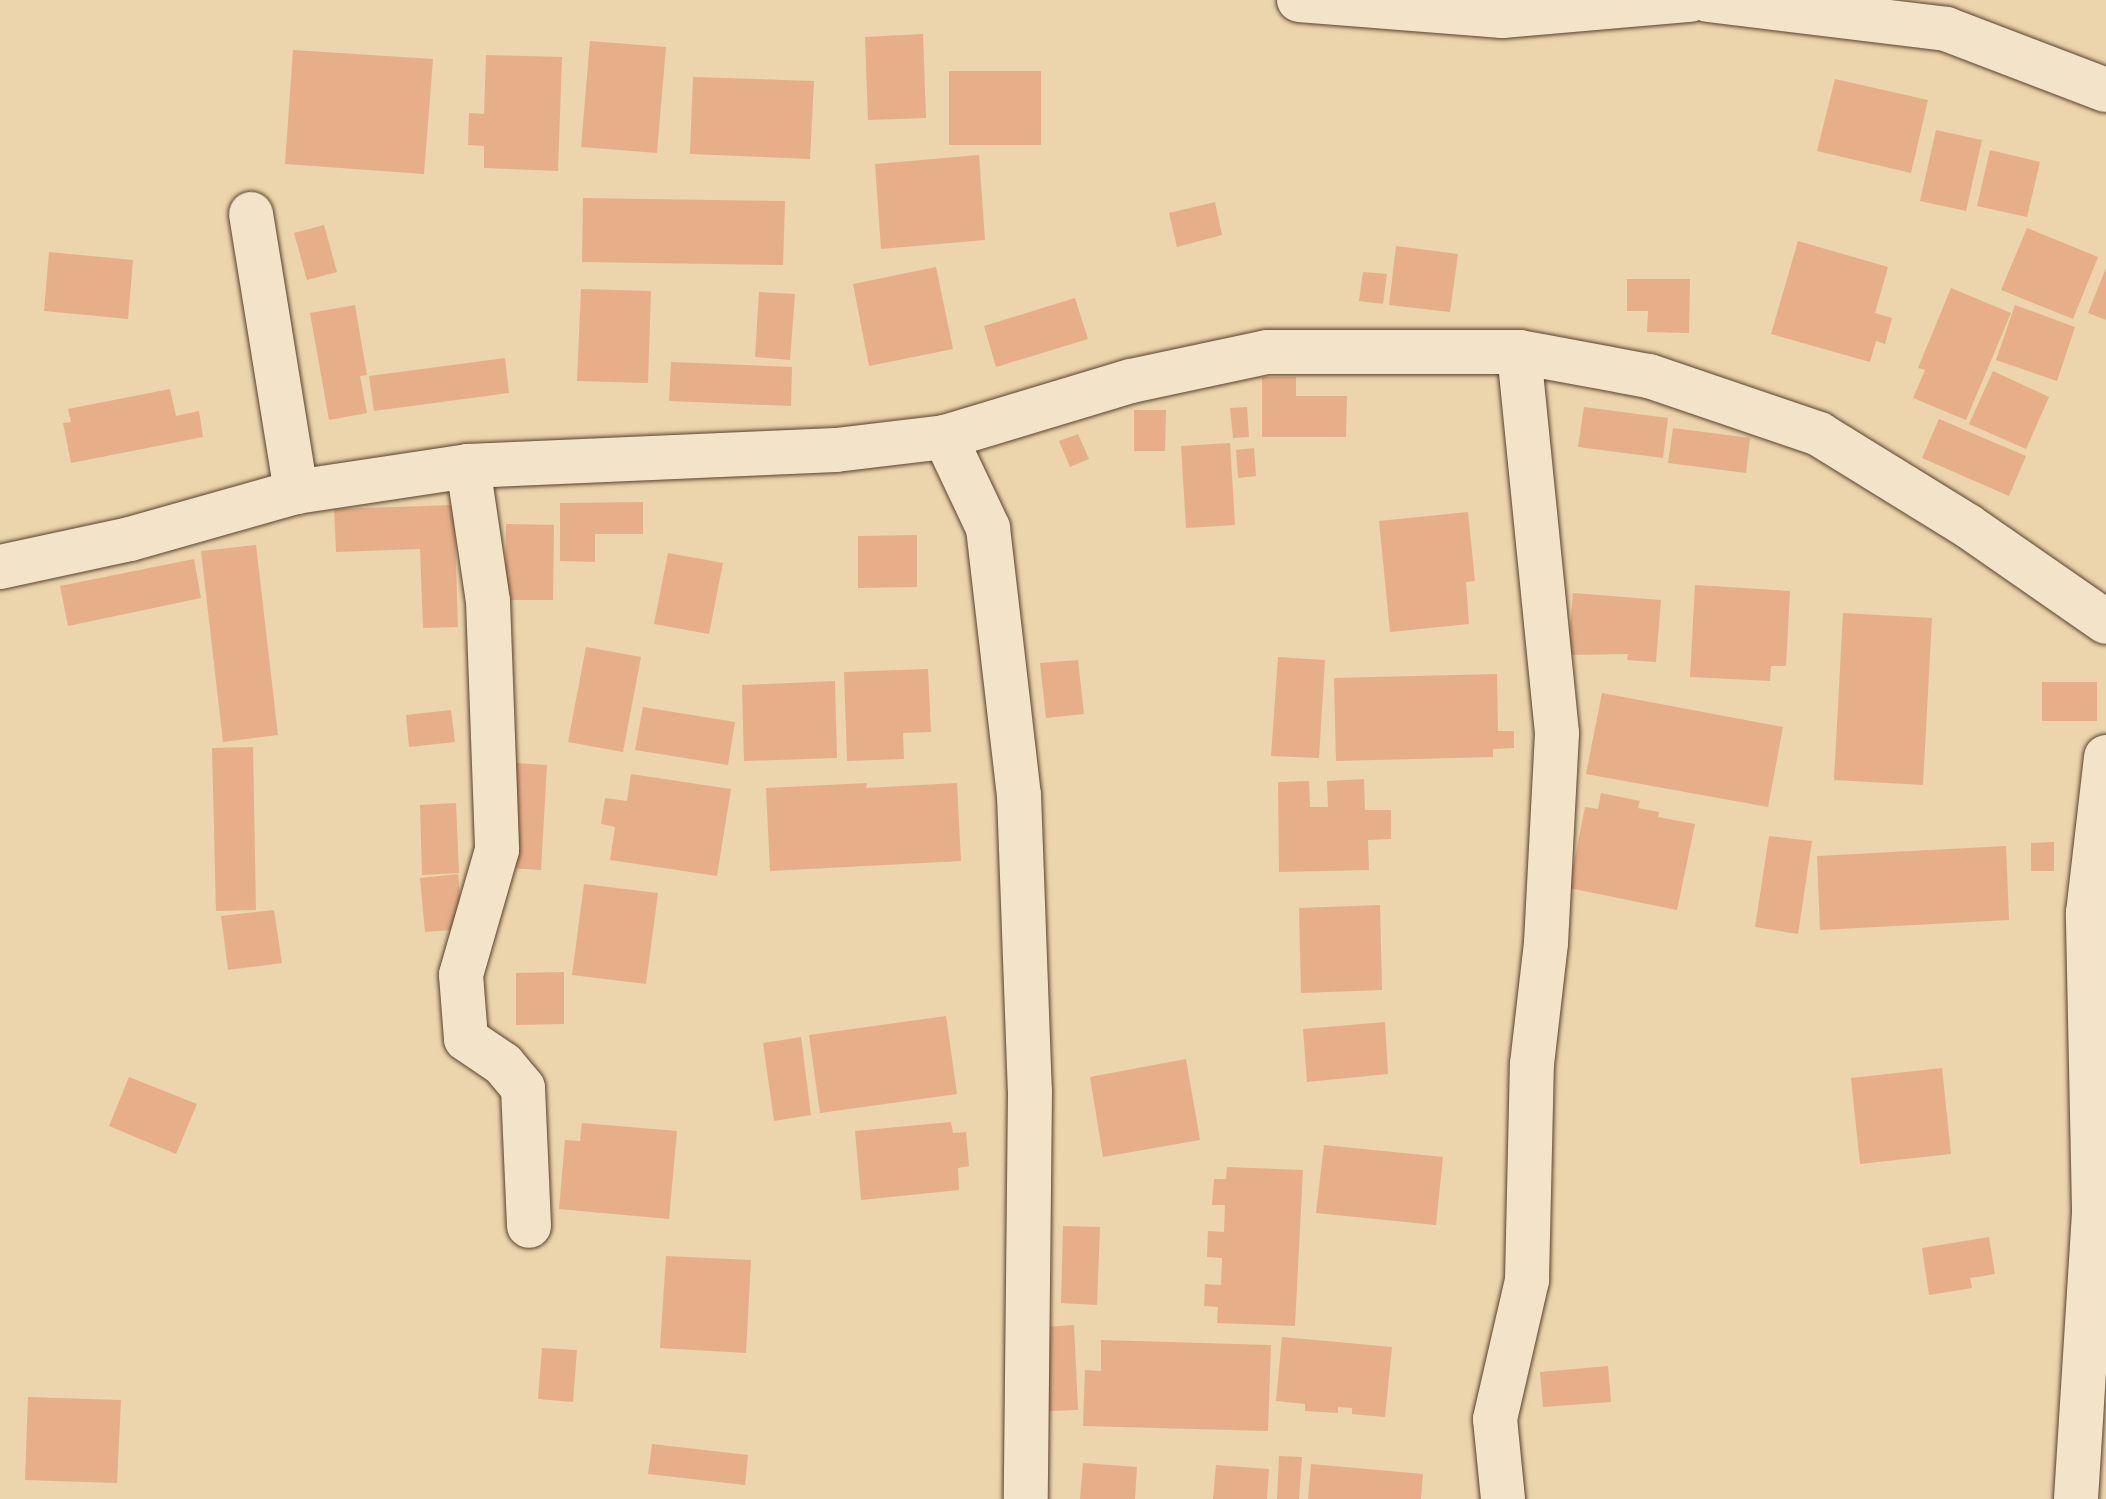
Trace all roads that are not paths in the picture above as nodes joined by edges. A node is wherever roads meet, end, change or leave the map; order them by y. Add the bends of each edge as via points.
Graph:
1 (1299, 0) edge
2 (1690, 0) edge
3 (1708, 0) edge
4 (2106, 90) edge
5 (251, 214) dead end
6 (1519, 352) junction
7 (945, 437) junction
8 (468, 466) junction
9 (296, 492) junction
10 (0, 567) edge
11 (2106, 622) edge
12 (2106, 757) edge
13 (529, 1226) dead end
14 (1026, 1499) edge
15 (1503, 1499) edge
16 (2076, 1499) edge

1 - 2 street via 1502,16
3 - 4 street via 1946,29
5 - 9 street
6 - 7 street via 1267,352 1131,381
6 - 11 street via 1649,376 1819,434 1968,526
6 - 15 street via 1557,733 1546,943 1532,1064 1527,1280 1495,1419
7 - 8 street via 836,450
7 - 14 street via 988,528 1019,795 1031,1138
8 - 9 street
8 - 13 street via 488,601 497,850 461,975 466,1039 503,1064 523,1088
9 - 10 street via 130,539
12 - 16 street via 2088,913 2094,1209

